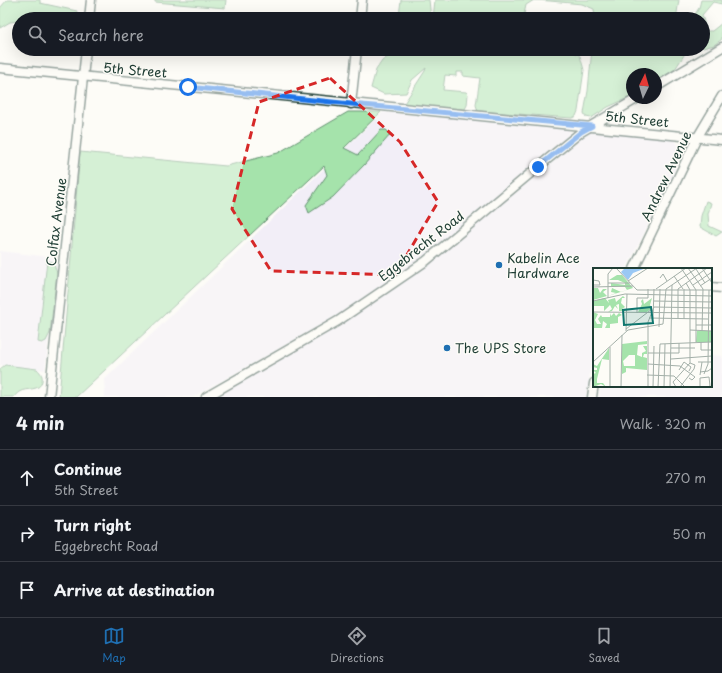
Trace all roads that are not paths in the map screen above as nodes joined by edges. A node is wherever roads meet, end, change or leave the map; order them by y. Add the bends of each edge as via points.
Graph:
1 (91, 0) edge
2 (362, 0) edge
3 (90, 12) edge
4 (361, 12) edge
5 (722, 47) edge
6 (710, 54) edge
7 (85, 56) edge
8 (356, 56) edge
9 (707, 56) edge
10 (0, 68) edge
11 (83, 77) junction
12 (662, 83) edge
13 (722, 96) edge
14 (351, 104) junction
15 (628, 104) edge
16 (592, 126) junction
17 (697, 138) junction
18 (722, 140) edge
19 (634, 268) edge
20 (712, 287) edge
21 (722, 288) edge
22 (594, 387) edge
23 (49, 397) edge
24 (206, 397) edge
25 (592, 397) edge

1 - 3 street
2 - 4 street
5 - 6 street
7 - 11 street, Colfax Avenue
8 - 14 street
9 - 12 street
10 - 11 street, 5th Street
11 - 14 street, 5th Street
11 - 23 street, Colfax Avenue
13 - 17 street, Andrew Avenue
14 - 16 street, 5th Street
15 - 16 street, Eggebrecht Road
16 - 17 street, 5th Street
16 - 24 street, Eggebrecht Road via 581,132 426,261 338,322
17 - 18 street, 5th Street
17 - 19 street, Andrew Avenue
20 - 21 street
22 - 25 street

